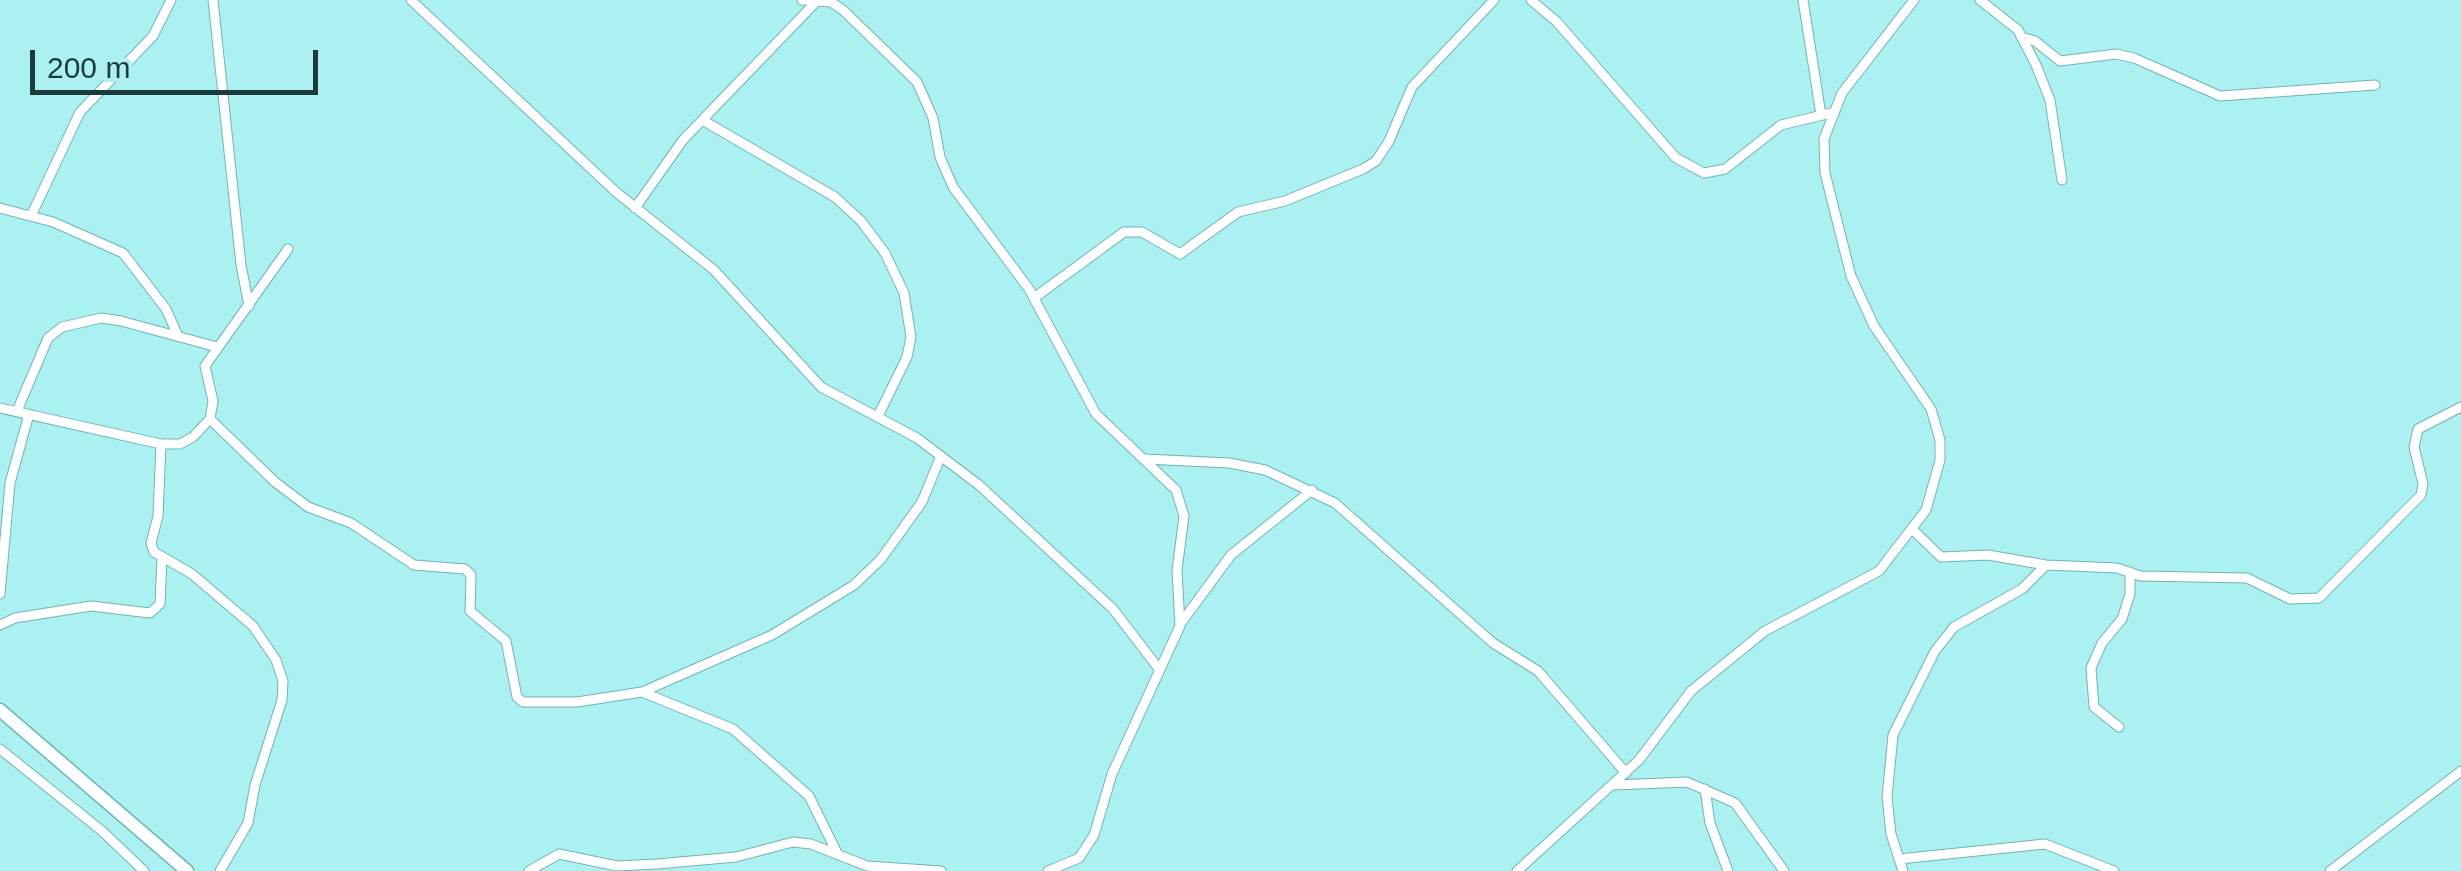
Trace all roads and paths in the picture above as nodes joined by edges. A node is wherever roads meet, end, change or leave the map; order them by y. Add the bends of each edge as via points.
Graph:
1 (171, 0) edge
2 (213, 0) edge
3 (411, 0) edge
4 (802, 0) edge
5 (851, 0) edge
6 (1494, 0) edge
7 (1532, 0) edge
8 (1803, 0) edge
9 (1914, 0) edge
10 (1980, 0) edge
11 (816, 2) edge
12 (850, 18) junction
13 (2022, 37) junction
14 (2375, 85) dead end
15 (1826, 114) junction
16 (704, 121) junction
17 (2062, 180) dead end
18 (0, 208) edge
19 (635, 208) junction
20 (31, 216) junction
21 (288, 250) dead end
22 (1034, 298) junction
23 (250, 306) junction
24 (178, 336) junction
25 (217, 347) junction
26 (2461, 407) edge
27 (0, 408) edge
28 (17, 411) junction
29 (29, 414) junction
30 (878, 416) junction
31 (210, 419) junction
32 (161, 444) junction
33 (940, 458) junction
34 (1142, 459) junction
35 (1312, 490) junction
36 (1912, 529) junction
37 (162, 558) junction
38 (2046, 566) junction
39 (2130, 572) junction
40 (0, 594) edge
41 (0, 625) edge
42 (1180, 626) junction
43 (1158, 669) junction
44 (642, 692) junction
45 (0, 710) edge
46 (2119, 727) dead end
47 (0, 749) edge
48 (2461, 771) edge
49 (1626, 773) junction
50 (1614, 786) junction
51 (1705, 789) junction
52 (838, 855) junction
53 (1900, 859) junction
54 (617, 869) edge
55 (144, 871) edge
56 (187, 871) edge
57 (220, 871) edge
58 (529, 871) edge
59 (941, 871) edge
60 (1048, 871) edge
61 (1517, 871) edge
62 (1728, 871) edge
63 (1784, 871) edge
64 (1903, 871) edge
65 (2114, 871) edge
66 (2330, 871) edge

1 - 20 street via 153,36 80,112
2 - 23 street
3 - 19 street
4 - 11 street
5 - 12 street
6 - 22 street via 1412,87 1389,141 1363,170 1238,212 1180,254 1142,232 1124,232
7 - 15 street via 1691,168 1714,174 1781,125
8 - 15 street
9 - 15 street
10 - 13 street
11 - 12 street via 831,2
11 - 16 street
12 - 22 street via 916,82 953,187
13 - 14 street via 2060,61 2116,54 2220,96
13 - 17 street via 2050,100
15 - 36 street via 1826,173 1851,276 1874,326 1931,409 1940,440 1933,488
16 - 19 street via 657,172
16 - 30 street via 835,197 886,253 904,294 912,337
18 - 20 street
19 - 30 street via 714,270 822,387
20 - 24 street via 123,253
21 - 23 street
22 - 34 street via 1096,414
23 - 25 street
24 - 25 street
24 - 28 street via 101,318 62,328 48,338
25 - 31 street via 206,366
26 - 39 street via 2418,429 2421,496 2319,598 2290,598 2246,578
27 - 28 street
28 - 29 street
29 - 32 street
29 - 40 street via 10,484
30 - 33 street
31 - 32 street via 180,444
31 - 44 street via 308,507 351,523 414,565 465,569 471,575 470,611 506,641 522,702
32 - 37 street via 151,544
33 - 43 street via 979,484 1075,571
33 - 44 street via 922,502 854,585 772,635
34 - 35 street via 1228,463
34 - 42 street via 1176,490 1184,516 1176,570
35 - 42 street via 1231,555
35 - 49 street via 1372,532 1494,643 1538,671
36 - 38 street via 1941,557 1988,555
36 - 49 street via 1879,571 1765,631 1703,681
37 - 41 street via 160,604 150,613 91,606
37 - 57 street via 192,574 253,626 283,681 248,823
38 - 39 street
38 - 53 street via 2022,589 1954,627 1893,735 1891,834
39 - 46 street via 2122,619 2102,642 2092,668 2094,707
42 - 43 street
43 - 60 street via 1112,774 1094,835 1079,858
44 - 52 street via 733,729 809,796
45 - 56 main road
47 - 55 street
48 - 66 street
49 - 50 street
50 - 51 street via 1687,782
50 - 61 street
51 - 62 street
51 - 63 street via 1746,812
52 - 54 street via 793,842 736,857
52 - 59 street via 867,866
53 - 64 street
53 - 65 street via 2045,844
54 - 58 street via 560,854

